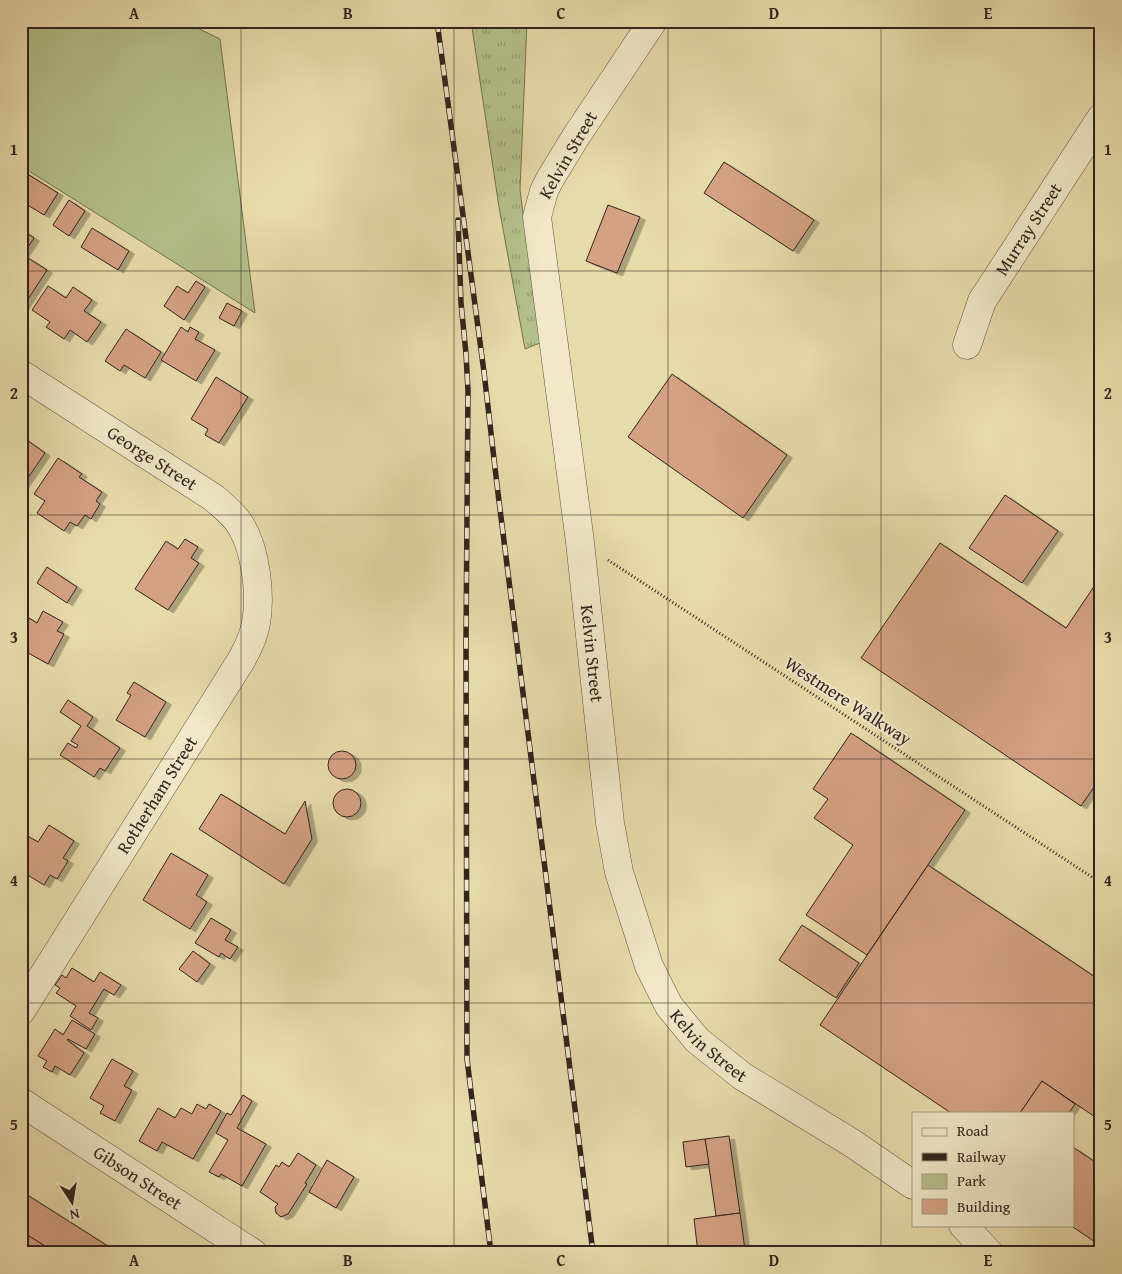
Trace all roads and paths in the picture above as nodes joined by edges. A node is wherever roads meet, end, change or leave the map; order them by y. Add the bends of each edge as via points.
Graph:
1 (653, 21) edge
2 (1101, 118) edge
3 (967, 345) dead end
4 (21, 374) edge
5 (580, 542) junction
6 (255, 567) joint
7 (1101, 883) edge
8 (21, 1012) edge
9 (21, 1102) edge
10 (912, 1184) edge
11 (964, 1226) edge
12 (254, 1253) edge
13 (989, 1253) edge

1 - 5 street, Kelvin Street via 550,179 537,218
2 - 3 street, Murray Street via 982,300
4 - 6 street, George Street via 230,511 242,526
5 - 7 path, Westmere Walkway
5 - 10 street, Kelvin Street via 610,823 619,872 649,966 669,1006 697,1040 742,1076
6 - 8 street, Rotherham Street via 256,624 251,642
9 - 12 street, Gibson Street
11 - 13 street

